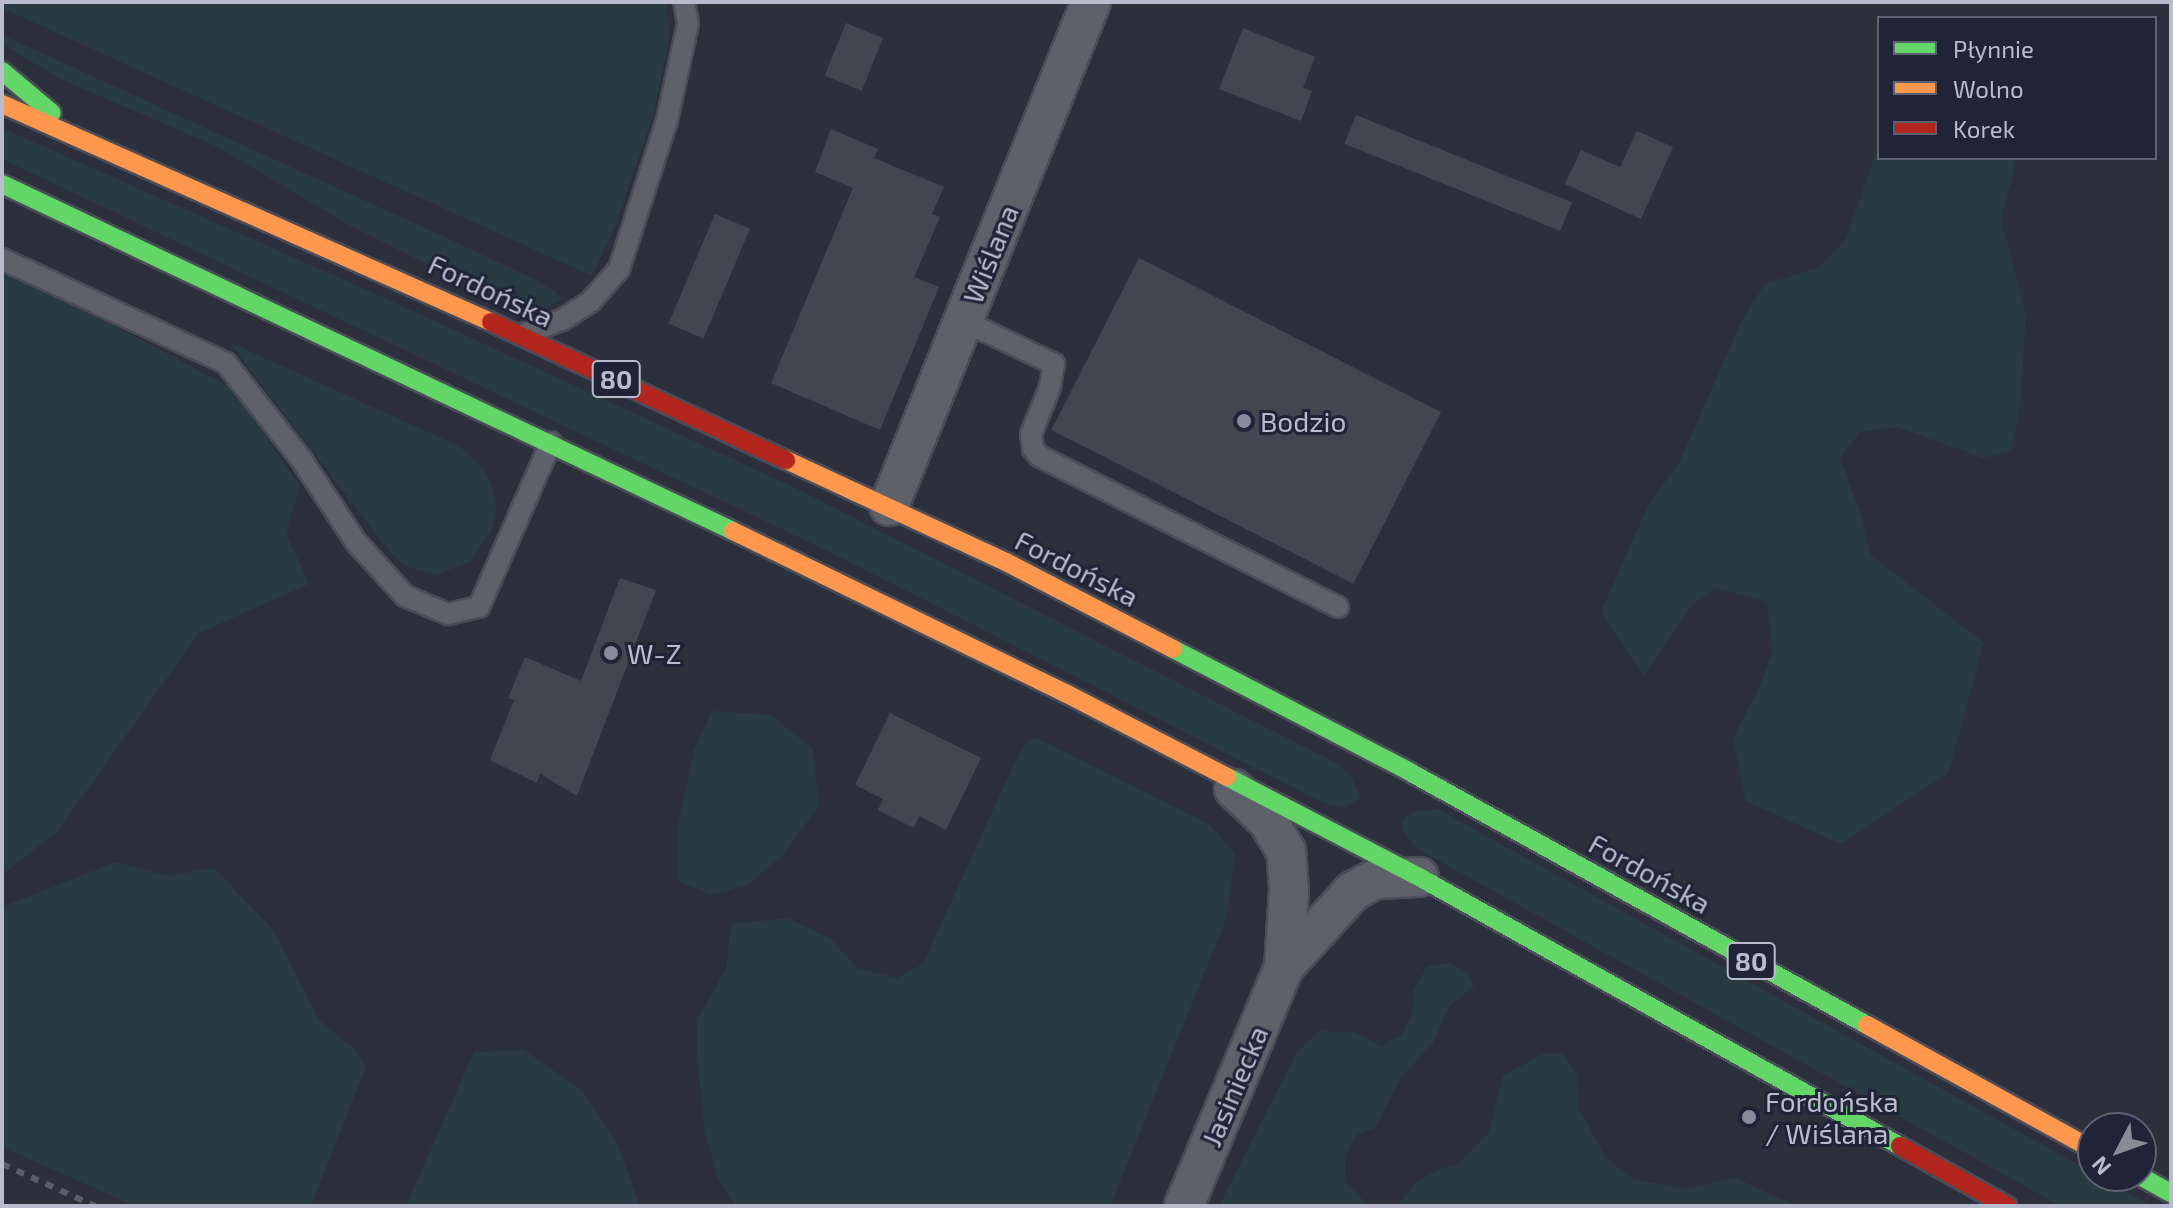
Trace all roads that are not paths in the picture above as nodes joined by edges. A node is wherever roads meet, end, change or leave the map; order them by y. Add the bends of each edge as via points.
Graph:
1 (684, 2) edge
2 (1091, 2) edge
3 (2, 71) edge
4 (2, 104) edge
5 (85, 140) junction
6 (2, 184) edge
7 (2, 259) edge
8 (964, 321) junction
9 (521, 335) junction
10 (551, 442) junction
11 (889, 506) junction
12 (1338, 607) dead end
13 (1197, 761) junction
14 (1419, 877) junction
15 (1284, 967) junction
16 (2077, 1141) edge
17 (1184, 1206) edge
18 (2007, 1206) edge

1 - 9 lane via 688,24 667,120 619,269 591,301 562,320
2 - 8 street, Wiślana
3 - 5 main road
4 - 5 main road, Fordońska / 80
5 - 9 main road, Fordońska / 80
6 - 10 main road
7 - 10 lane via 226,363 301,459 356,542 405,596 448,614 479,607
8 - 11 street, Wiślana
8 - 12 lane via 1054,364 1031,434 1039,456
9 - 11 main road, Fordońska / 80
10 - 13 main road
11 - 16 main road, Fordońska / 80 via 1408,771
13 - 14 main road
13 - 15 street, Jasiniecka via 1268,821 1286,851
14 - 15 street, Jasiniecka via 1376,879 1353,891
14 - 18 main road
15 - 17 street, Jasiniecka

